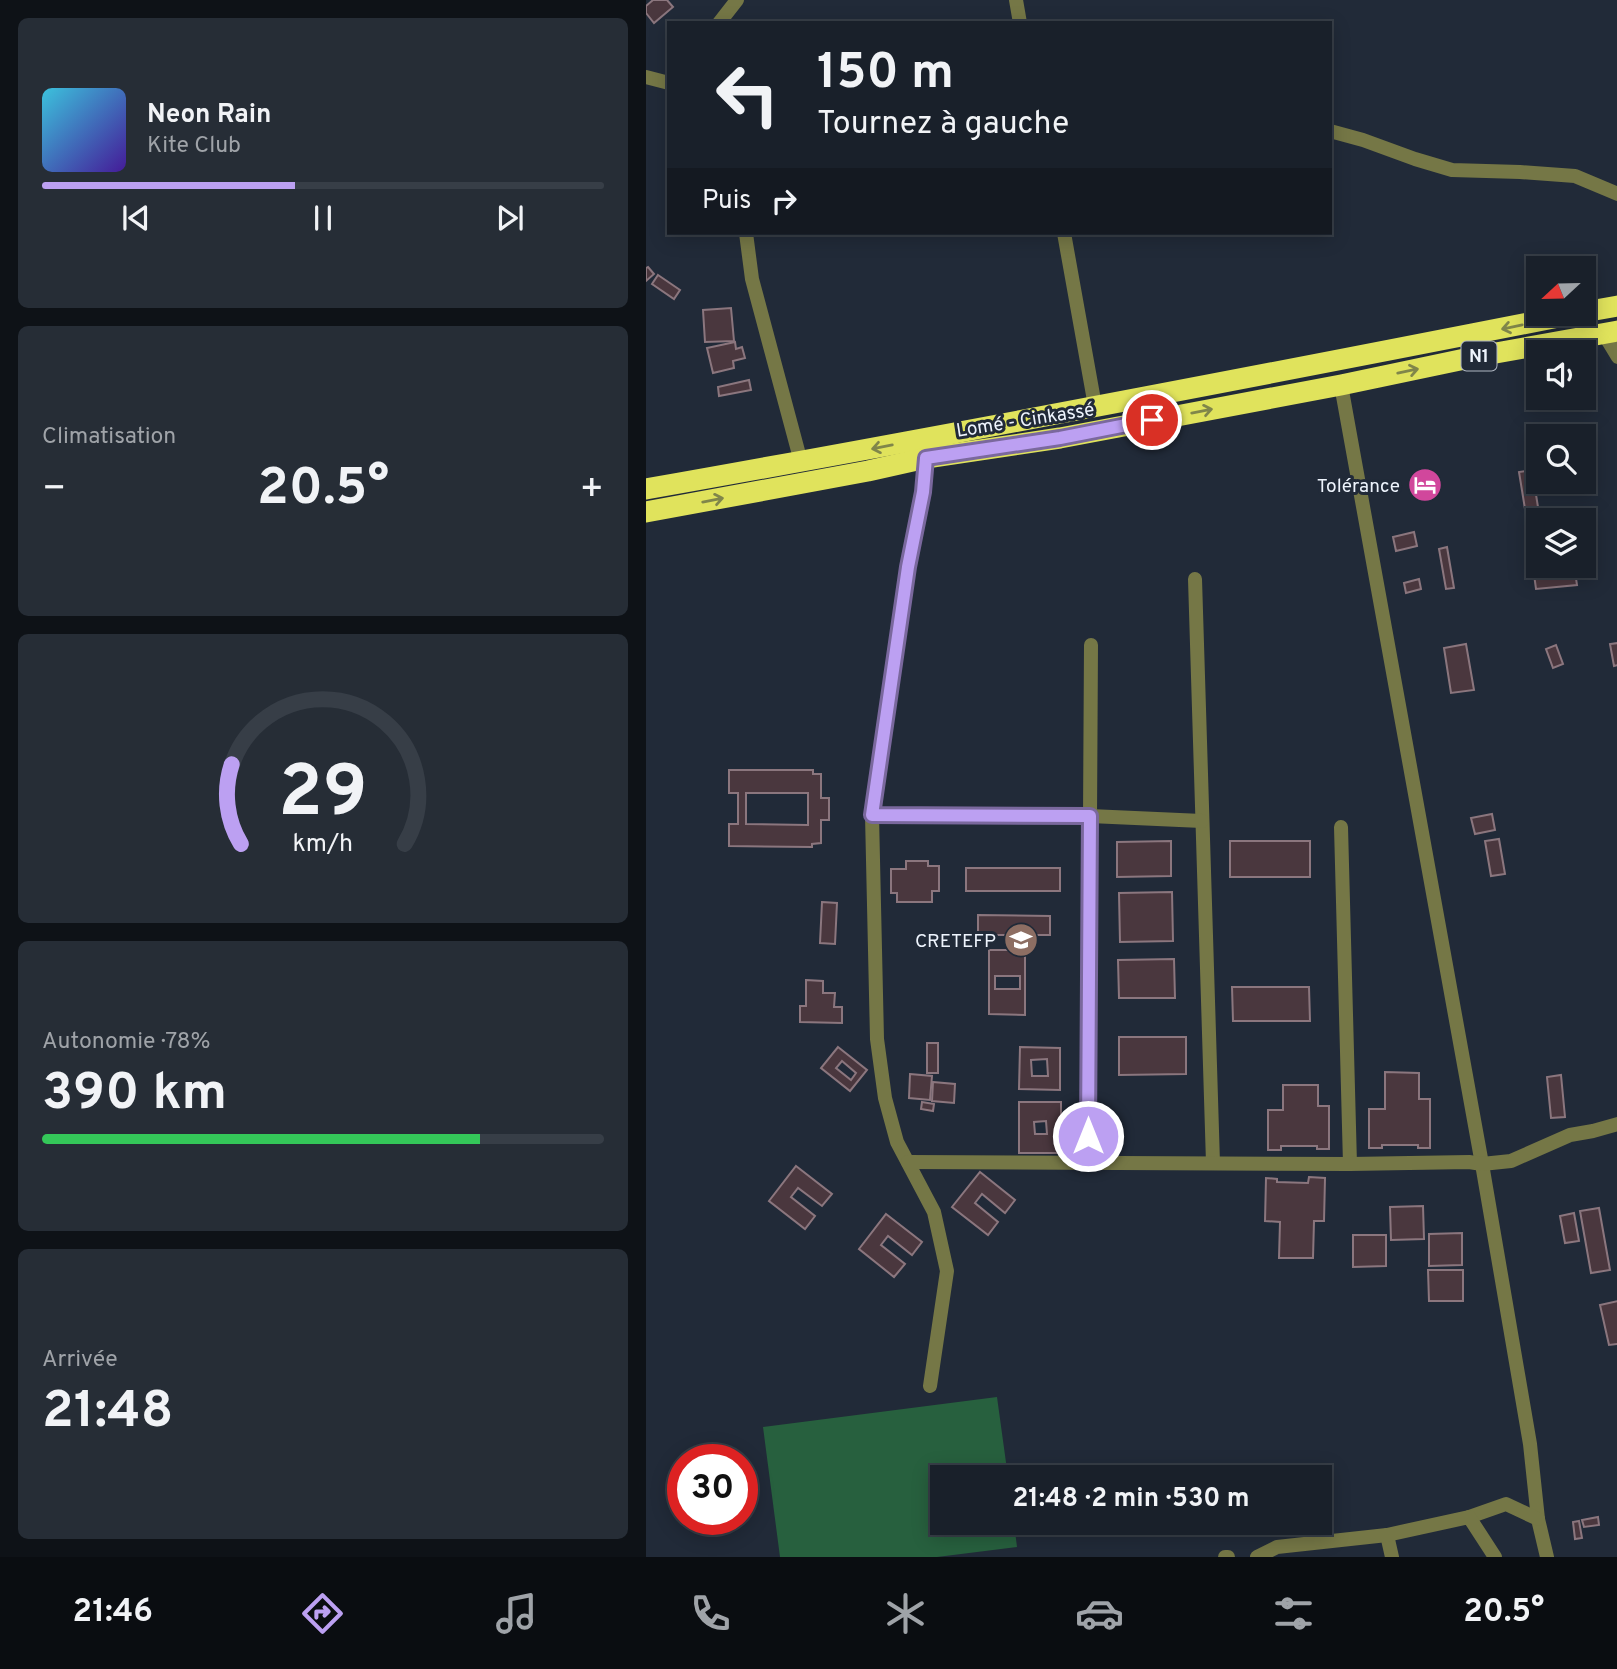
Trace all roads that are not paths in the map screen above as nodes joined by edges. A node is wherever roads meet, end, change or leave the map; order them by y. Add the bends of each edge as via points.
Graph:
1 (737, 0) edge
2 (1016, 0) edge
3 (721, 21) edge
4 (1020, 21) edge
5 (646, 77) edge
6 (667, 82) edge
7 (1332, 132) edge
8 (1617, 194) edge
9 (746, 235) edge
10 (1064, 235) edge
11 (1617, 306) edge
12 (1596, 310) edge
13 (1526, 324) edge
14 (1611, 332) edge
15 (1617, 357) edge
16 (1341, 385) junction
17 (1095, 406) junction
18 (925, 449) junction
19 (801, 462) junction
20 (646, 489) edge
21 (646, 512) edge
22 (1195, 579) dead end
23 (1091, 645) dead end
24 (872, 815) junction
25 (1090, 816) junction
26 (1202, 821) junction
27 (1341, 827) dead end
28 (1617, 1124) edge
29 (908, 1163) junction
30 (1088, 1163) junction
31 (1213, 1163) junction
32 (1350, 1164) junction
33 (1482, 1164) junction
34 (930, 1386) dead end
35 (1469, 1517) junction
36 (1537, 1519) junction
37 (1387, 1535) junction
38 (1257, 1557) edge
39 (1392, 1557) edge
40 (1495, 1557) edge
41 (1547, 1557) edge

1 - 3 street
2 - 4 street
5 - 6 street
7 - 8 street via 1452,170 1575,176
9 - 19 street via 752,279
10 - 17 street
11 - 12 highway, Lomé - Cinkassé / N1
13 -> 17 highway, Lomé - Cinkassé / N1
14 - 15 street
16 -> 14 highway, Lomé - Cinkassé / N1
18 -> 16 highway, Lomé - Cinkassé / N1 via 1060,438
16 - 33 street
17 - 18 highway, Lomé - Cinkassé / N1
18 -> 19 highway, Lomé - Cinkassé / N1
21 -> 18 highway, Lomé - Cinkassé / N1 via 868,471
18 - 24 street via 923,492
19 - 20 highway, Lomé - Cinkassé / N1
22 - 26 street
23 - 25 street
24 - 25 street
24 - 29 street via 877,1039 885,1098
25 - 26 street
25 - 30 street
26 - 31 street
27 - 32 street
28 - 33 street via 1570,1135 1511,1161
29 - 30 street
29 - 34 street via 934,1212 947,1271
30 - 31 street
31 - 32 street
32 - 33 street
33 - 36 street via 1530,1444
35 - 36 street via 1506,1504
35 - 37 street
35 - 40 street
36 - 41 street
37 - 38 street via 1277,1547
37 - 39 street

